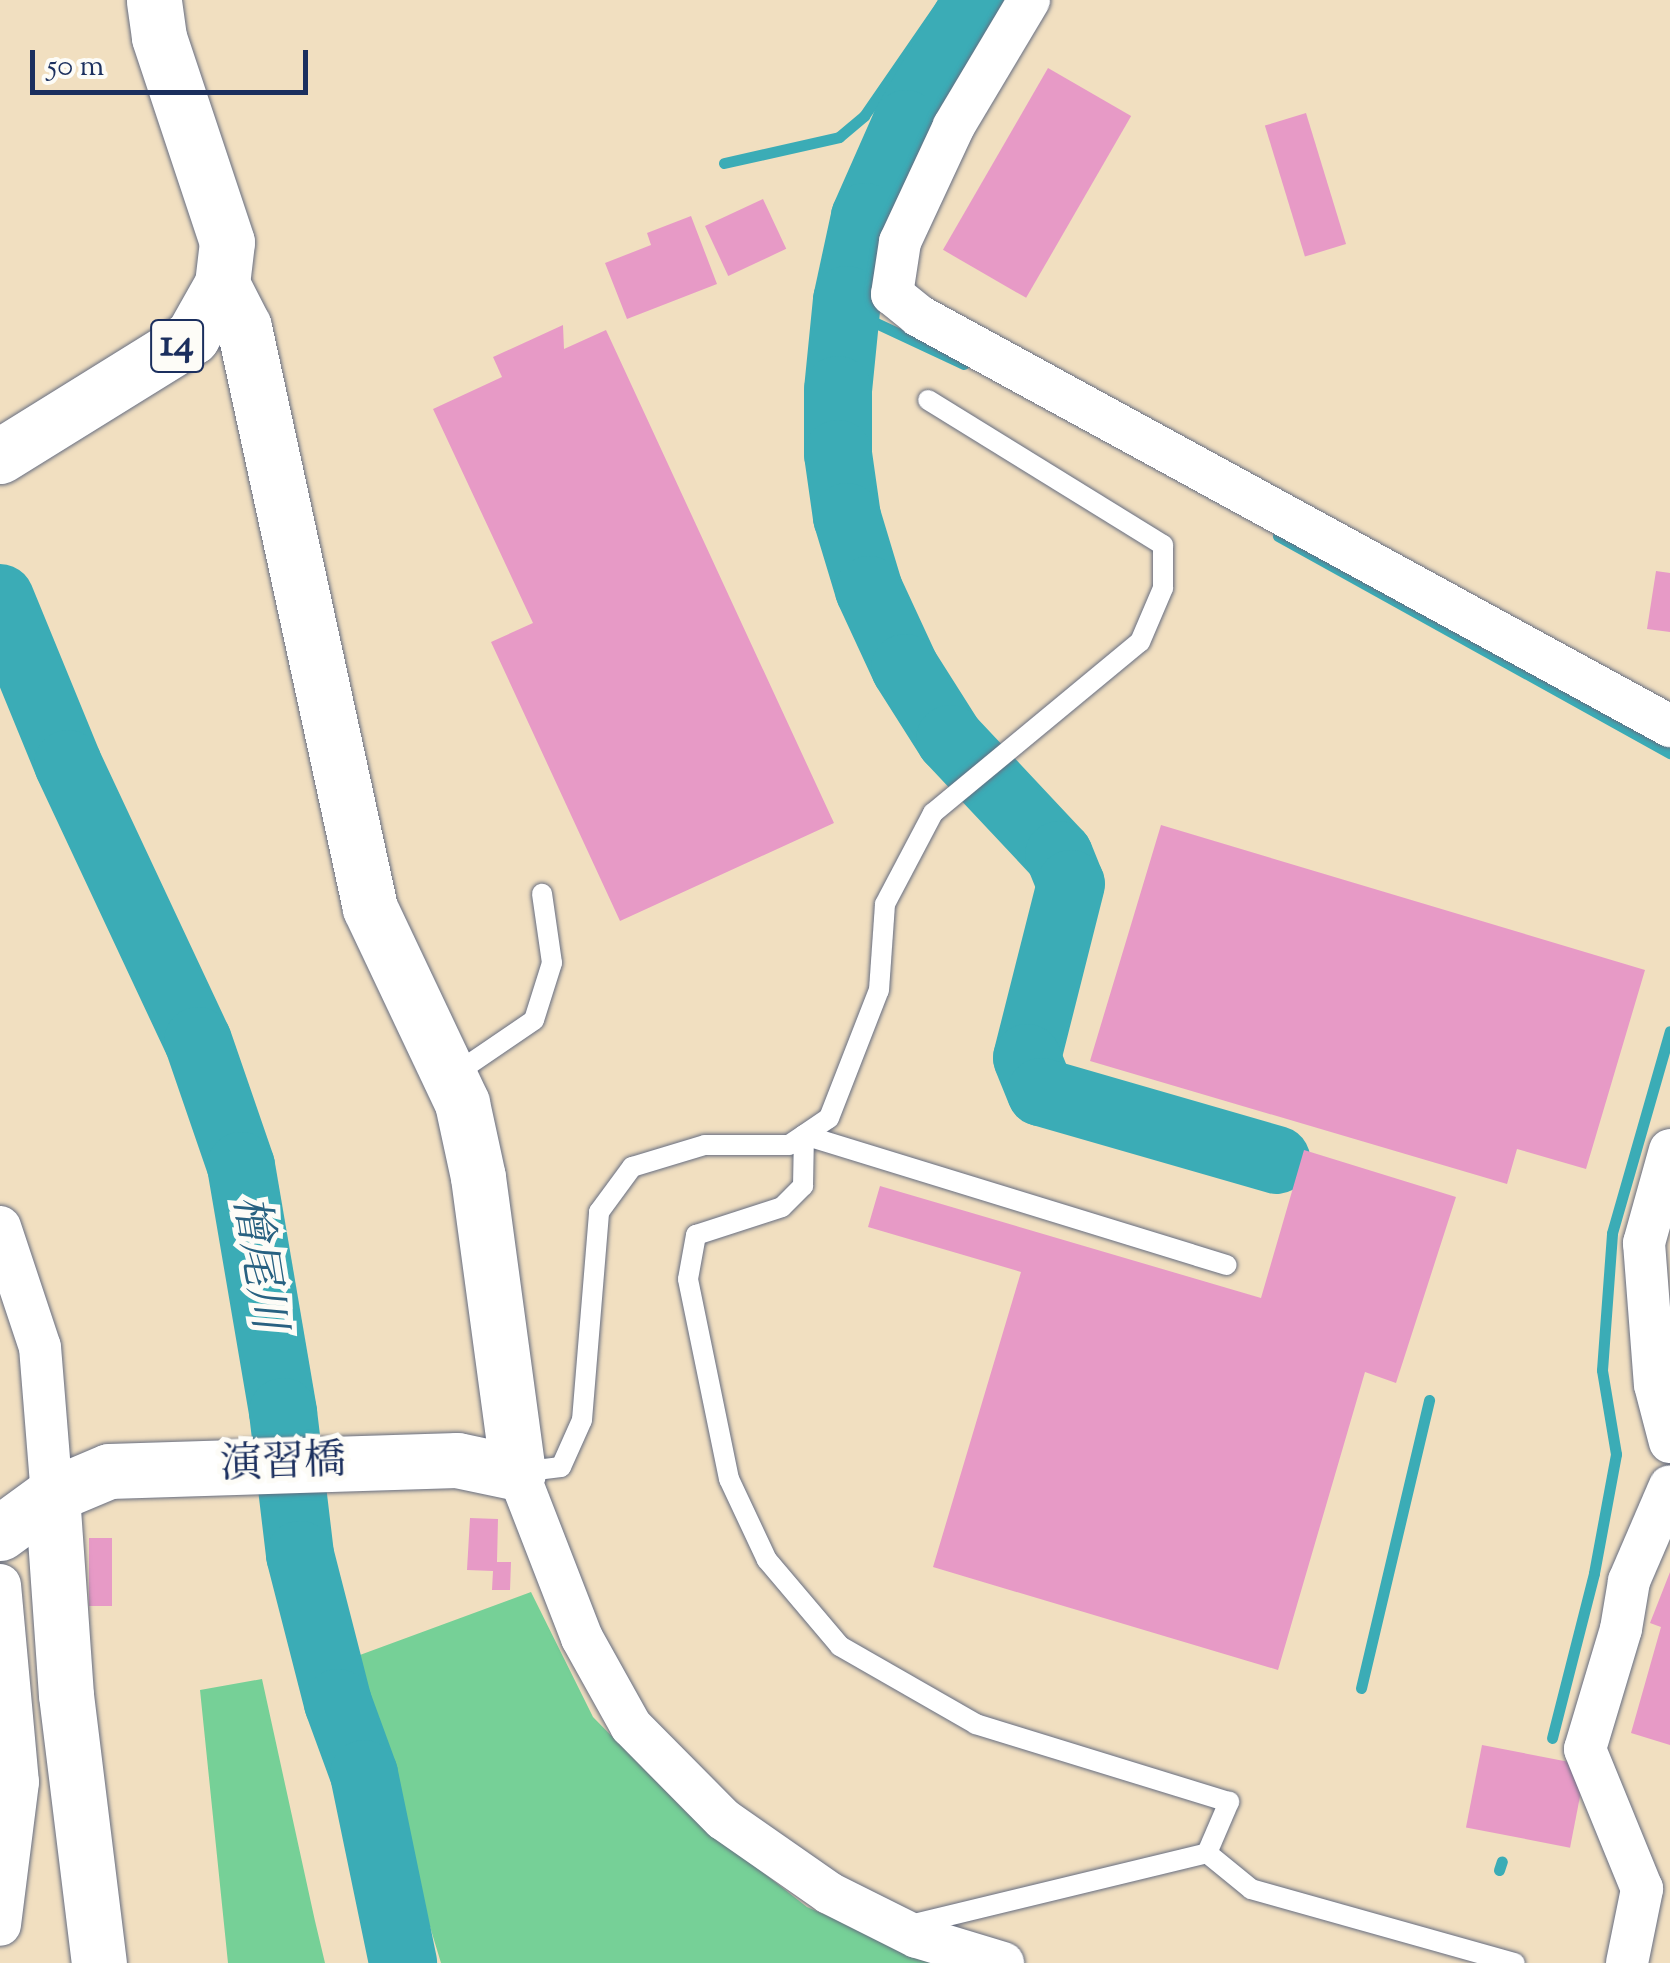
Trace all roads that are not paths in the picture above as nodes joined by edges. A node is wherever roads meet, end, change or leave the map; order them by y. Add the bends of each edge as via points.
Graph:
1 (154, 0) edge
2 (1029, 0) edge
3 (222, 284) junction
4 (928, 400) dead end
5 (0, 456) edge
6 (1670, 726) edge
7 (542, 894) dead end
8 (451, 1077) junction
9 (804, 1135) junction
10 (1670, 1150) edge
11 (0, 1227) edge
12 (1226, 1265) dead end
13 (1670, 1442) edge
14 (518, 1473) junction
15 (1670, 1486) edge
16 (52, 1495) junction
17 (0, 1533) edge
18 (0, 1585) edge
19 (1207, 1854) junction
20 (0, 1925) edge
21 (900, 1928) junction
22 (99, 1963) edge
23 (1003, 1963) edge
24 (1516, 1963) edge
25 (1627, 1963) edge

1 - 3 street via 159,37 226,242
2 - 6 street via 946,142 900,242 892,294 936,326
3 - 5 street, 14 via 192,337
3 - 8 street via 244,327 370,908
4 - 9 lane via 1164,545 1164,588 1140,642 933,813 885,904 879,990 829,1118
7 - 8 lane via 552,963 534,1020
8 - 14 street via 478,1177
9 - 12 lane
9 - 14 lane via 789,1144 706,1144 632,1167 599,1212 582,1420 561,1466
9 - 19 lane via 803,1186 782,1207 696,1236 688,1279 729,1479 766,1560 840,1646 976,1724 1229,1802
10 - 13 street via 1644,1243 1654,1385
11 - 16 street via 40,1347
14 - 16 street, 演習橋 via 457,1460 109,1471
14 - 21 street via 582,1638 631,1726 723,1820 829,1893
15 - 25 street via 1629,1582 1585,1749 1642,1889
16 - 17 street
16 - 22 street via 66,1694
18 - 20 street via 18,1782
19 - 21 lane
19 - 24 lane via 1251,1889
21 - 23 street

